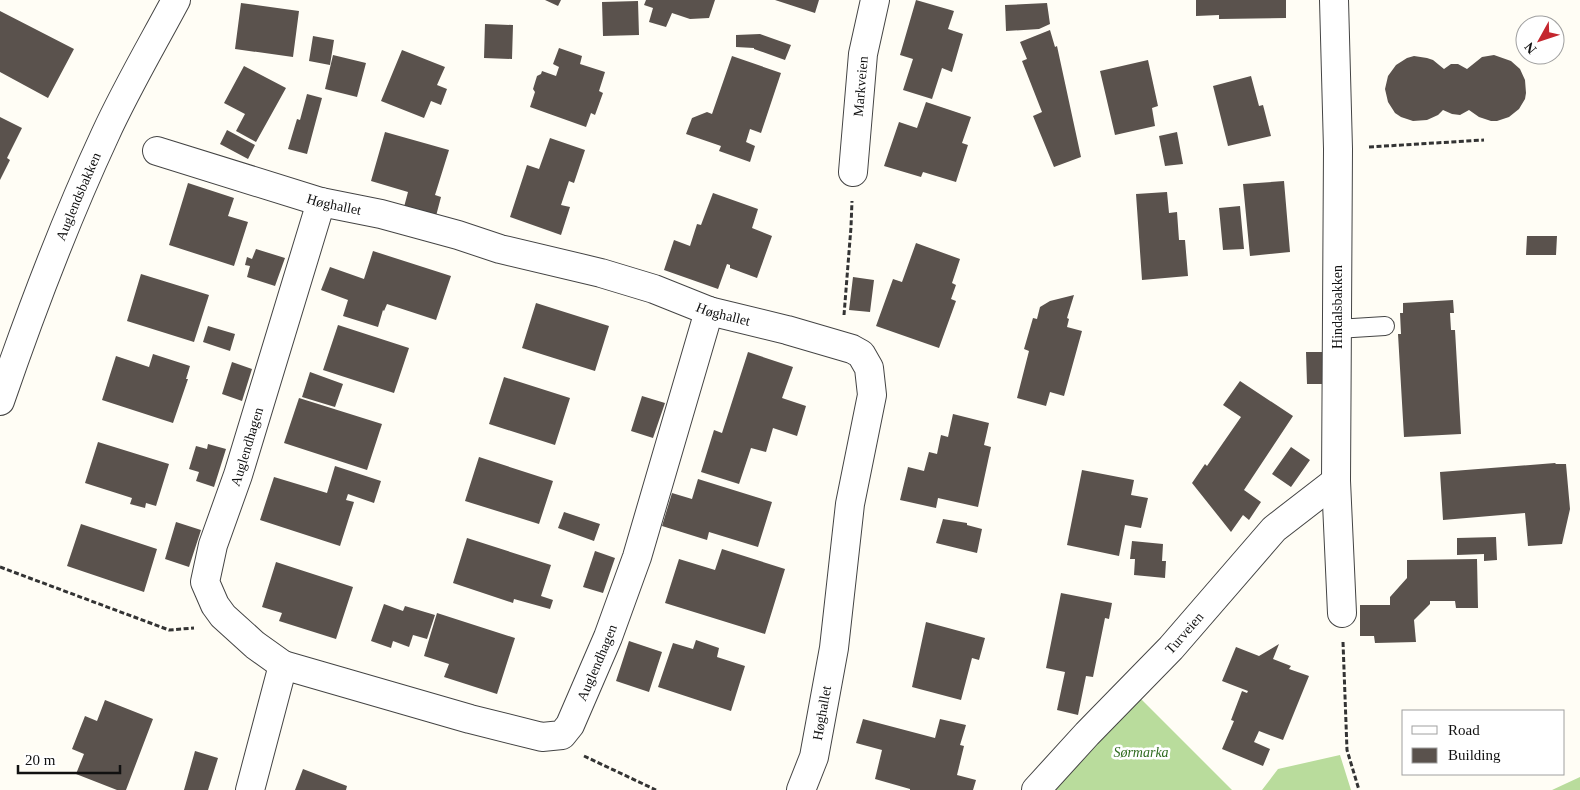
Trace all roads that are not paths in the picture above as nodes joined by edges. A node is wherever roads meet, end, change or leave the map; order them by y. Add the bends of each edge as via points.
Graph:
1 (176, 0) edge
2 (875, 0) edge
3 (1334, 0) edge
4 (157, 151) dead end
5 (852, 172) road end
6 (321, 202) junction
7 (709, 311) junction
8 (1385, 326) dead end
9 (1337, 329) junction
10 (0, 401) edge
11 (1336, 481) junction
12 (1342, 613) road end
13 (283, 665) junction
14 (250, 790) edge
15 (801, 790) edge
16 (1036, 790) edge

1 - 10 street, Auglendsbakken via 106,134 77,198
2 - 5 street, Markveien via 862,54
3 - 9 street, Hindalsbakken via 1338,149
4 - 6 street, Høghallet
6 - 7 street, Høghallet via 381,214 500,249 601,273
6 - 13 street, Auglendhagen via 238,475 213,545 205,582 215,605 232,625
7 - 13 street, Auglendhagen via 637,557 608,637 570,725 562,735 542,737 470,719
7 - 15 street, Høghallet via 841,345 862,354 869,368 872,396 850,504 832,657 814,757
8 - 9 lane
9 - 11 street, Hindalsbakken
11 - 12 street, Hindalsbakken
11 - 16 street, Turveien via 1274,529 1171,648
13 - 14 street

